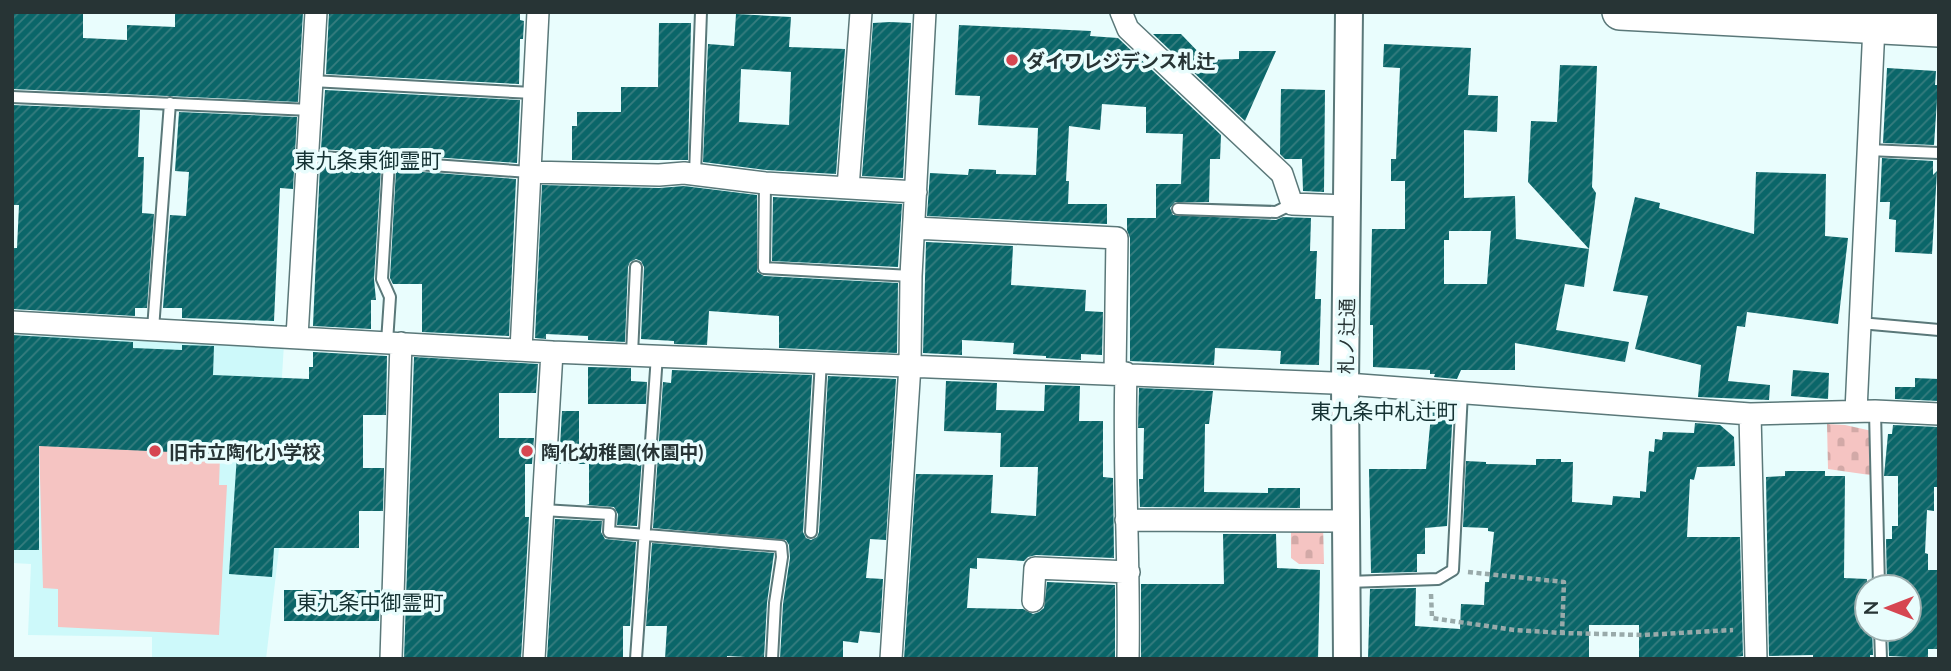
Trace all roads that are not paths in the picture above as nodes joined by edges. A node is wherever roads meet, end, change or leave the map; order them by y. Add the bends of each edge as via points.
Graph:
1 (316, 12) edge
2 (538, 12) edge
3 (701, 12) edge
4 (862, 12) edge
5 (925, 12) edge
6 (1121, 12) edge
7 (1349, 12) edge
8 (1620, 12) edge
9 (1737, 15) edge
10 (1874, 26) junction
11 (1939, 29) edge
12 (312, 81) junction
13 (533, 93) junction
14 (12, 97) edge
15 (170, 103) junction
16 (311, 110) junction
17 (1868, 150) junction
18 (1939, 153) edge
19 (308, 156) junction
20 (389, 162) junction
21 (530, 172) junction
22 (695, 174) junction
23 (765, 183) junction
24 (849, 188) junction
25 (916, 192) junction
26 (1292, 204) junction
27 (1348, 206) junction
28 (1178, 209) dead end
29 (914, 228) junction
30 (636, 267) dead end
31 (911, 276) junction
32 (12, 322) edge
33 (1860, 323) junction
34 (153, 329) junction
35 (1939, 330) edge
36 (298, 337) junction
37 (394, 342) junction
38 (522, 350) junction
39 (552, 352) junction
40 (632, 354) junction
41 (657, 355) junction
42 (821, 361) junction
43 (910, 365) junction
44 (1120, 374) junction
45 (1345, 383) junction
46 (1462, 392) junction
47 (1866, 411) junction
48 (1750, 414) junction
49 (1939, 414) edge
50 (543, 510) junction
51 (1126, 520) junction
52 (1347, 522) junction
53 (811, 532) dead end
54 (645, 534) junction
55 (1129, 572) junction
56 (1878, 573) edge
57 (1347, 582) junction
58 (1033, 601) dead end
59 (391, 659) edge
60 (534, 659) edge
61 (636, 659) edge
62 (772, 659) edge
63 (891, 659) edge
64 (1128, 659) edge
65 (1347, 659) edge
66 (1756, 659) edge

1 - 12 street
2 - 13 street
3 - 22 lane
4 - 24 street
5 - 25 street
6 - 26 street via 1128,29 1282,174
7 - 27 street, 札ノ辻通
8 - 9 highway
9 - 10 highway
10 - 11 highway
10 - 17 street
12 - 13 lane
12 - 16 street
13 - 21 street
14 - 15 lane
15 - 16 lane
15 - 34 lane
16 - 19 street
17 - 18 lane
17 - 33 street
19 - 20 lane
19 - 36 street
20 - 21 lane
20 - 37 lane via 382,279 390,297
21 - 22 street
21 - 38 street
22 - 23 street
23 - 24 street
23 - 31 lane via 764,268
24 - 25 street
25 - 29 street
26 - 27 street
26 - 28 lane via 1276,212
27 - 45 street, 札ノ辻通
29 - 31 street
29 - 44 street via 1117,238
30 - 40 lane
31 - 43 street
32 - 34 street
33 - 35 lane
33 - 47 street
34 - 36 street
36 - 37 street
37 - 38 street
37 - 59 street
38 - 39 street
39 - 40 street
39 - 50 street
40 - 41 street
41 - 42 street
41 - 54 lane
42 - 43 street
42 - 53 lane
43 - 44 street
43 - 63 street
44 - 45 street
44 - 51 street
45 - 46 street
45 - 52 street, 札ノ辻通
46 - 48 street
46 - 57 lane via 1453,570 1431,580
47 - 48 street
47 - 49 street
47 - 56 lane
48 - 66 street
50 - 54 lane via 610,514 609,531
50 - 60 street
51 - 52 street
51 - 55 street
52 - 57 street, 札ノ辻通
54 - 61 lane
54 - 62 lane via 781,545
55 - 58 street via 1035,568
55 - 64 street
57 - 65 street, 札ノ辻通

